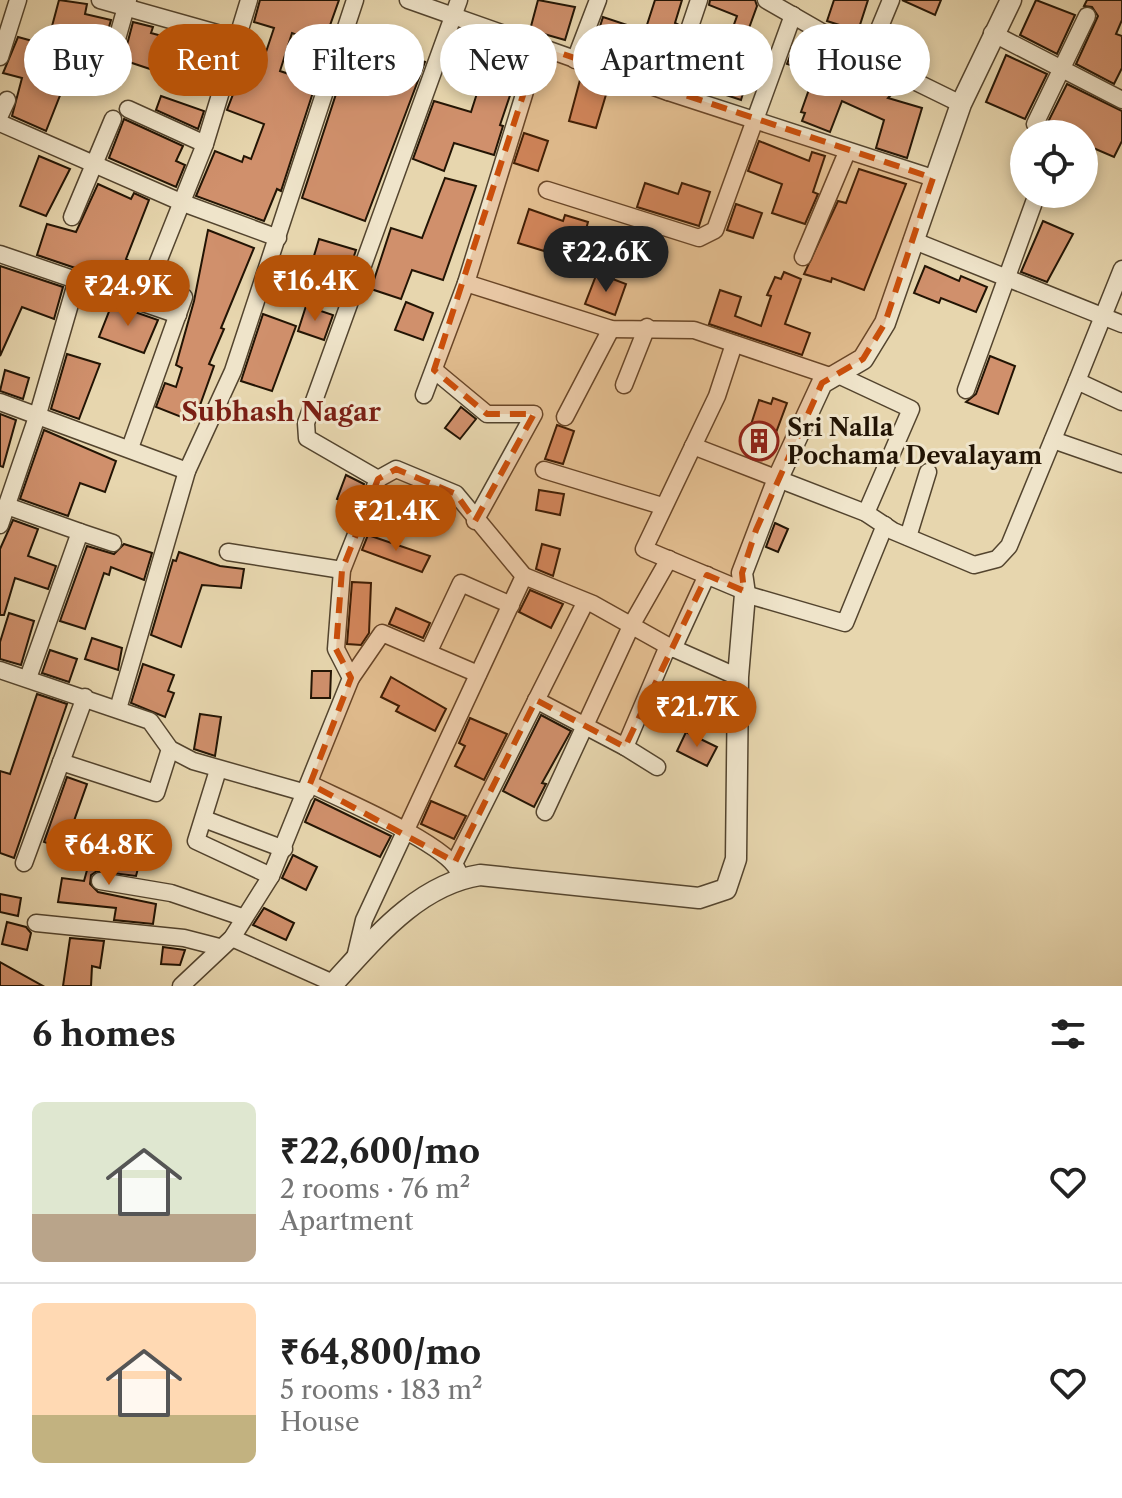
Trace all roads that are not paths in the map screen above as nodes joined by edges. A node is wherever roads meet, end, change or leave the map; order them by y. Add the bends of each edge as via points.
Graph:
1 (18, 0) edge
2 (100, 0) edge
3 (249, 0) edge
4 (355, 0) edge
5 (408, 0) edge
6 (598, 0) edge
7 (699, 0) edge
8 (766, 0) edge
9 (891, 0) edge
10 (1011, 0) edge
11 (128, 3) edge
12 (457, 8) edge
13 (793, 15) junction
14 (1087, 16) dead end
15 (122, 24) edge
16 (192, 24) edge
17 (242, 24) edge
18 (492, 24) edge
19 (589, 24) edge
20 (691, 24) edge
21 (808, 24) edge
22 (881, 24) edge
23 (992, 33) junction
24 (0, 57) edge
25 (1061, 71) junction
26 (930, 89) edge
27 (1120, 95) edge
28 (220, 96) edge
29 (524, 96) edge
30 (680, 96) edge
31 (961, 104) junction
32 (128, 109) dead end
33 (113, 119) dead end
34 (1037, 120) edge
35 (755, 121) junction
36 (0, 123) edge
37 (205, 144) junction
38 (847, 152) junction
39 (95, 164) junction
40 (933, 178) junction
41 (547, 190) dead end
42 (183, 203) junction
43 (1032, 208) edge
44 (72, 217) dead end
45 (278, 238) junction
46 (912, 240) junction
47 (0, 254) edge
48 (803, 257) dead end
49 (1122, 269) edge
50 (154, 272) dead end
51 (1007, 275) junction
52 (77, 280) junction
53 (466, 283) junction
54 (184, 297) dead end
55 (178, 315) junction
56 (1105, 317) junction
57 (1122, 324) edge
58 (647, 327) junction
59 (611, 329) junction
60 (734, 344) junction
61 (434, 370) junction
62 (833, 375) junction
63 (1077, 381) junction
64 (624, 385) dead end
65 (966, 390) dead end
66 (424, 395) dead end
67 (0, 402) edge
68 (1122, 402) edge
69 (38, 414) junction
70 (565, 417) dead end
71 (1053, 440) junction
72 (693, 446) junction
73 (130, 448) junction
74 (1122, 464) edge
75 (544, 470) dead end
76 (187, 471) junction
77 (928, 472) dead end
78 (779, 476) junction
79 (378, 479) junction
80 (7, 506) junction
81 (662, 506) junction
82 (866, 513) junction
83 (475, 521) junction
84 (0, 525) edge
85 (885, 525) junction
86 (80, 532) junction
87 (908, 537) junction
88 (113, 543) dead end
89 (228, 552) dead end
90 (669, 559) junction
91 (342, 570) junction
92 (707, 575) junction
93 (524, 576) junction
94 (744, 593) junction
95 (585, 603) junction
96 (511, 605) junction
97 (632, 624) junction
98 (671, 648) junction
99 (429, 651) junction
100 (0, 670) edge
101 (478, 674) junction
102 (738, 677) junction
103 (28, 678) junction
104 (351, 678) junction
105 (85, 697) junction
106 (536, 700) junction
107 (118, 709) junction
108 (586, 726) junction
109 (625, 747) junction
110 (170, 749) junction
111 (61, 762) junction
112 (657, 767) dead end
113 (218, 770) junction
114 (308, 788) junction
115 (545, 812) dead end
116 (204, 819) junction
117 (407, 831) junction
118 (284, 849) junction
119 (24, 863) dead end
120 (458, 870) junction
121 (271, 876) junction
122 (100, 881) dead end
123 (242, 917) junction
124 (36, 923) dead end
125 (225, 942) junction
126 (354, 962) junction
127 (332, 985) edge
128 (181, 986) edge

1 - 24 street
2 - 11 street
3 - 17 street
4 - 45 street
5 - 12 street
6 - 19 street
7 - 20 street
8 - 13 street
9 - 22 street
10 - 23 street
11 - 15 street
11 - 16 street
12 - 18 street
12 - 79 street via 306,423 307,438
13 - 21 street
13 - 35 street
14 - 25 street
23 - 25 street
23 - 31 street
25 - 27 street
25 - 34 street
26 - 31 street
28 - 37 street
29 - 53 street
30 - 35 street
31 - 40 street
32 - 37 street
33 - 39 street
35 - 38 street
35 - 41 street via 709,237
36 - 39 street
37 - 42 street
38 - 40 street
38 - 48 street
39 - 42 street
39 - 44 street
40 - 46 street
42 - 45 street
42 - 50 street
43 - 51 street
45 - 76 street via 233,371
46 - 51 street
46 - 62 street via 874,345 863,359
47 - 52 street
49 - 56 street
51 - 56 street
51 - 65 street
52 - 55 street
52 - 69 street
53 - 59 street
53 - 61 street
54 - 55 street
55 - 73 street
56 - 57 street
56 - 63 street
58 - 59 street
58 - 60 street via 694,330
58 - 64 street
59 - 70 street
60 - 62 street
60 - 72 street
61 - 66 street
61 - 83 street via 487,414 534,414
62 - 78 street via 822,383
62 - 82 street via 911,409
63 - 68 street
63 - 71 street
67 - 69 street
69 - 73 street
69 - 80 street
71 - 74 street
71 - 87 street via 1009,546 997,559 974,565
72 - 78 street
72 - 81 street
73 - 76 street
75 - 81 street
76 - 107 street
77 - 87 street
78 - 82 street
78 - 94 street via 742,573
79 - 83 street via 396,469 456,494
79 - 91 street
80 - 84 street
80 - 86 street
81 - 90 street via 644,549
82 - 85 street
83 - 93 street
85 - 87 street
85 - 94 street via 845,623
86 - 88 street
86 - 103 street
89 - 91 street
90 - 92 street
90 - 97 street
91 - 104 street via 336,649
92 - 94 street
92 - 98 street
93 - 95 street
93 - 96 street
94 - 102 street
95 - 97 street
95 - 106 street
96 - 99 street via 461,583
96 - 101 street
97 - 98 street
97 - 108 street
98 - 102 street
98 - 109 street
99 - 101 street
99 - 104 street via 382,633
100 - 103 street
101 - 117 street
102 - 120 street via 736,859 726,889 699,898
103 - 105 street
104 - 114 street
105 - 107 street
105 - 111 street
106 - 108 street
106 - 120 street
107 - 110 street via 150,721
108 - 109 street
108 - 115 street
109 - 112 street
110 - 111 street via 156,793
110 - 113 street
111 - 119 street
113 - 114 street
113 - 116 street
114 - 117 street
114 - 118 street
116 - 118 street
116 - 121 street via 196,841
117 - 120 street
117 - 126 street via 364,920
118 - 121 street
120 - 126 street via 401,913
121 - 123 street
122 - 123 street via 171,893
123 - 125 street
124 - 125 street
125 - 127 street
125 - 128 street
126 - 127 street

